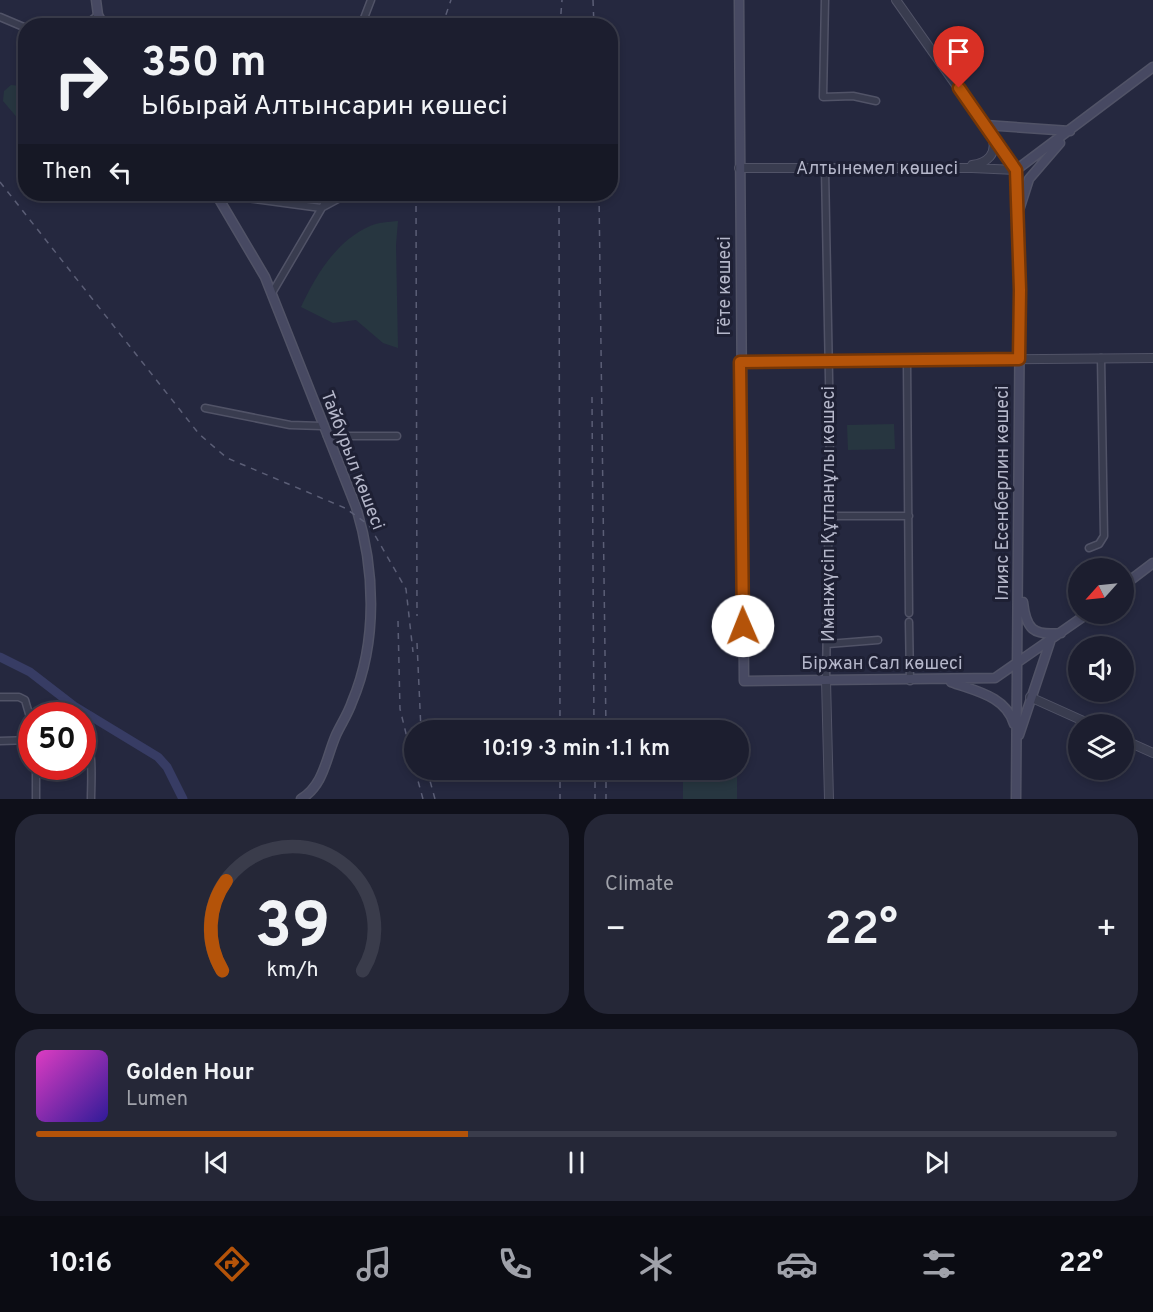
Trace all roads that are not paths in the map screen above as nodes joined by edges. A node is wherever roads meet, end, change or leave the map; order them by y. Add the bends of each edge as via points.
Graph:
1 (96, 0) edge
2 (371, 0) edge
3 (739, 0) edge
4 (825, 0) edge
5 (896, 0) edge
6 (98, 15) junction
7 (0, 17) edge
8 (94, 18) edge
9 (100, 18) edge
10 (364, 18) edge
11 (18, 25) edge
12 (1153, 67) edge
13 (876, 101) dead end
14 (985, 126) junction
15 (1070, 131) junction
16 (739, 168) junction
17 (954, 168) junction
18 (825, 169) junction
19 (1016, 170) junction
20 (220, 201) edge
21 (268, 201) edge
22 (326, 201) edge
23 (334, 201) edge
24 (321, 208) junction
25 (1017, 217) junction
26 (272, 294) junction
27 (1101, 358) junction
28 (1153, 358) edge
29 (1019, 359) junction
30 (740, 362) junction
31 (829, 362) junction
32 (907, 362) junction
33 (205, 408) dead end
34 (322, 426) junction
35 (326, 436) junction
36 (397, 436) dead end
37 (828, 516) junction
38 (909, 516) junction
39 (1089, 548) dead end
40 (1153, 563) edge
41 (1019, 577) junction
42 (1134, 577) edge
43 (909, 613) dead end
44 (909, 622) dead end
45 (1073, 624) edge
46 (1061, 633) junction
47 (878, 640) dead end
48 (1051, 640) junction
49 (828, 644) junction
50 (1017, 665) junction
51 (826, 680) junction
52 (945, 680) junction
53 (744, 681) joint
54 (910, 681) junction
55 (0, 697) edge
56 (1030, 697) junction
57 (26, 702) edge
58 (1068, 714) edge
59 (1016, 734) junction
60 (18, 740) edge
61 (0, 741) edge
62 (1016, 744) junction
63 (1134, 744) edge
64 (1153, 753) edge
65 (36, 780) edge
66 (91, 780) edge
67 (36, 799) edge
68 (91, 799) edge
69 (301, 799) edge
70 (829, 799) edge
71 (1016, 799) edge

1 - 6 main road
2 - 10 street
3 - 16 main road, Гёте көшесі
4 - 13 street via 823,97 852,96
5 - 14 street
6 - 8 street
6 - 9 main road
7 - 11 street
12 - 15 main road
14 - 15 main road
14 - 17 street via 993,142 990,157 978,164
14 - 19 street
15 - 19 main road
15 - 25 main road via 1029,179
16 - 18 street, Алтынемел көшесі
16 - 30 main road, Гёте көшесі
17 - 18 street, Алтынемел көшесі
17 - 19 street, Алтынемел көшесі
18 - 31 street, Иманжүсіп Құтпанұлы көшесі
19 - 25 main road, Ілияс Есенберлин көшесі
20 - 26 main road, Тайбурыл көшесі
21 - 24 street
22 - 24 street
23 - 24 street
24 - 26 street
25 - 29 main road, Ілияс Есенберлин көшесі
26 - 34 main road, Тайбурыл көшесі
27 - 28 street
27 - 29 street
27 - 39 street via 1104,536 1099,544
29 - 32 street
29 - 41 main road, Ілияс Есенберлин көшесі
30 - 31 street
30 - 53 main road, Гёте көшесі
31 - 32 street
31 - 37 street, Иманжүсіп Құтпанұлы көшесі
32 - 38 street
33 - 34 street via 290,425
34 - 35 main road, Тайбурыл көшесі
35 - 36 street
35 - 69 main road, Тайбурыл көшесі via 367,543 367,650 362,675 317,785
37 - 38 street
37 - 49 street, Иманжүсіп Құтпанұлы көшесі
38 - 43 street
40 - 42 main road
41 - 46 main road via 1025,621 1037,633
41 - 50 main road, Ілияс Есенберлин көшесі
44 - 54 street
45 - 46 main road, Біржан Сал көшесі
46 - 48 main road, Біржан Сал көшесі
47 - 49 street
48 - 50 main road, Біржан Сал көшесі
48 - 56 main road
49 - 51 street, Иманжүсіп Құтпанұлы көшесі
50 - 52 main road, Біржан Сал көшесі via 995,678
50 - 59 main road, Ілияс Есенберлин көшесі
51 - 53 main road, Біржан Сал көшесі
51 - 54 main road, Біржан Сал көшесі
51 - 70 street
52 - 54 main road, Біржан Сал көшесі
52 - 59 main road via 999,702 1011,714
55 - 57 street via 19,697
56 - 58 street
56 - 62 main road
59 - 62 main road, Ілияс Есенберлин көшесі
60 - 61 street
62 - 71 main road, Ілияс Есенберлин көшесі
63 - 64 street
65 - 67 street
66 - 68 street

